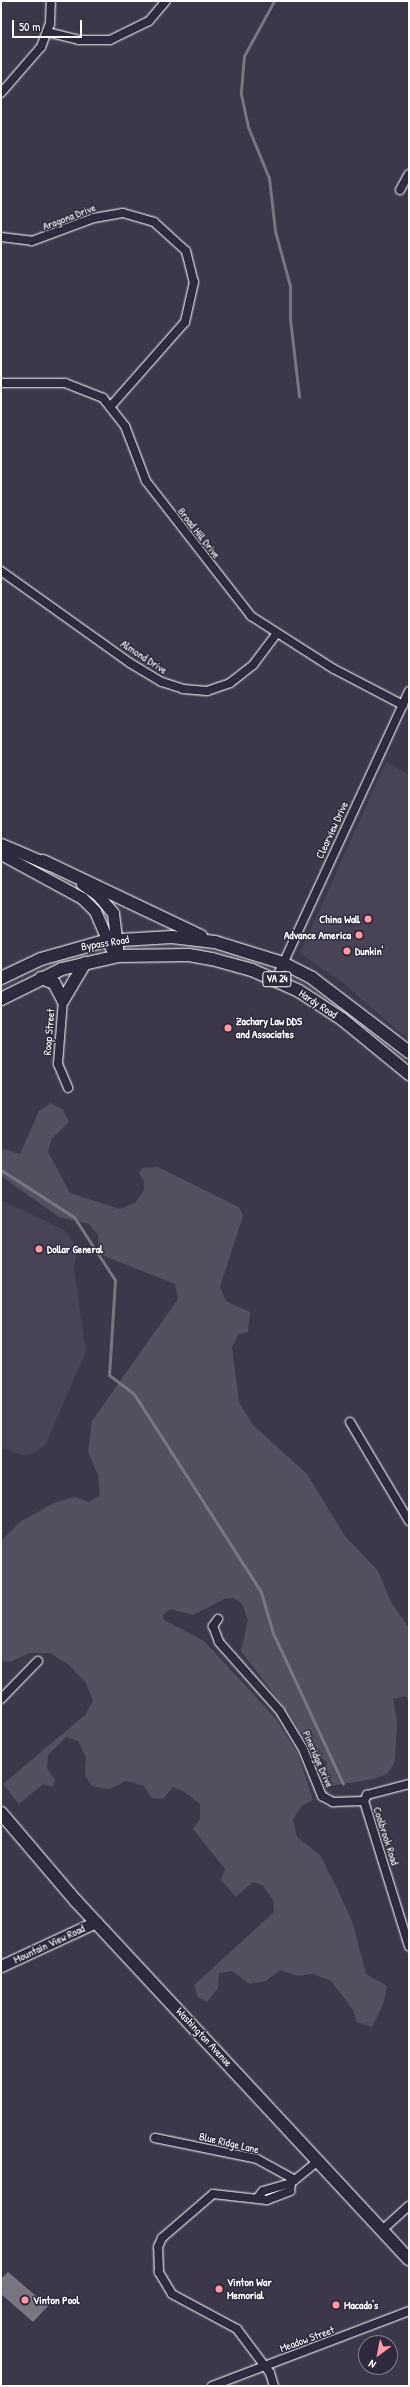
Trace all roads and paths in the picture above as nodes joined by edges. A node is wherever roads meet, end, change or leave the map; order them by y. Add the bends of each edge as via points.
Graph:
1 (51, 1) edge
2 (166, 1) edge
3 (48, 32) junction
4 (1, 93) edge
5 (409, 174) edge
6 (400, 190) dead end
7 (1, 237) edge
8 (1, 383) edge
9 (111, 406) junction
10 (1, 571) edge
11 (276, 634) junction
12 (409, 691) edge
13 (403, 705) junction
14 (1, 844) edge
15 (1, 854) edge
16 (43, 861) junction
17 (111, 940) junction
18 (215, 942) junction
19 (118, 956) junction
20 (85, 963) junction
21 (283, 963) junction
22 (1, 978) edge
23 (41, 978) junction
24 (276, 979) junction
25 (1, 999) edge
26 (63, 1000) junction
27 (409, 1052) edge
28 (409, 1074) edge
29 (68, 1088) dead end
30 (350, 1422) dead end
31 (409, 1521) edge
32 (218, 1619) dead end
33 (38, 1661) dead end
34 (1, 1699) edge
35 (409, 1784) edge
36 (364, 1801) junction
37 (1, 1813) edge
38 (96, 1922) junction
39 (409, 1946) edge
40 (1, 1966) edge
41 (155, 2138) dead end
42 (318, 2161) junction
43 (293, 2181) junction
44 (409, 2206) edge
45 (382, 2230) junction
46 (409, 2259) edge
47 (409, 2311) edge
48 (265, 2367) junction
49 (212, 2386) edge
50 (274, 2386) edge

1 - 3 street
2 - 3 street via 149,21 110,40 79,40
3 - 4 street via 34,58
5 - 6 street
7 - 9 street, Aragona Drive via 32,241 94,218 123,213 154,222 186,251 194,282 185,322
8 - 9 street, Broad Hill Drive via 65,382 92,391
9 - 11 street, Broad Hill Drive via 125,426 146,481 245,609
10 - 11 street, Almond Drive via 130,663 162,682 183,689 207,691 230,683 253,665
11 - 13 street, Broad Hill Drive via 359,684
12 - 13 street, Clearview Drive
13 - 21 street, Clearview Drive
14 - 16 main road
15 - 17 main road via 82,898 95,911
16 - 17 main road via 104,901 115,918
16 - 18 main road
17 - 18 main road, Bypass Road / VA 24 via 172,937
17 - 19 main road
17 - 22 main road, Bypass Road / VA 24 via 41,959
18 - 21 main road, Hardy Road / VA 24
19 - 20 main road, Bypass Road / VA 24
19 - 24 main road, Hardy Road / VA 24 via 189,956 235,964
20 - 23 main road, Bypass Road / VA 24
20 - 26 main road
21 - 24 street, Clearview Drive
21 - 27 main road, Hardy Road / VA 24 via 342,998
23 - 25 main road, Bypass Road / VA 24
23 - 26 main road via 54,982
24 - 28 main road, Hardy Road / VA 24 via 327,1008
26 - 29 street, Roop Street via 58,1064
30 - 31 street
32 - 36 street, Pineridge Drive via 214,1626 219,1642 280,1711 303,1749 322,1796 332,1802
33 - 34 street
35 - 36 street, Pineridge Drive via 367,1796
36 - 39 street, Coolbrook Road
37 - 38 main road, Washington Avenue
38 - 40 main road, Mountain View Road
38 - 42 main road, Washington Avenue
41 - 43 street, Blue Ridge Lane via 257,2159
42 - 43 street
42 - 45 main road, Washington Avenue
43 - 48 street via 263,2191 258,2196 213,2194 162,2238 156,2259 159,2272 172,2294 237,2329
44 - 45 street
45 - 46 main road, Washington Avenue
47 - 48 street, Meadow Street
48 - 49 street, Meadow Street
48 - 50 street

